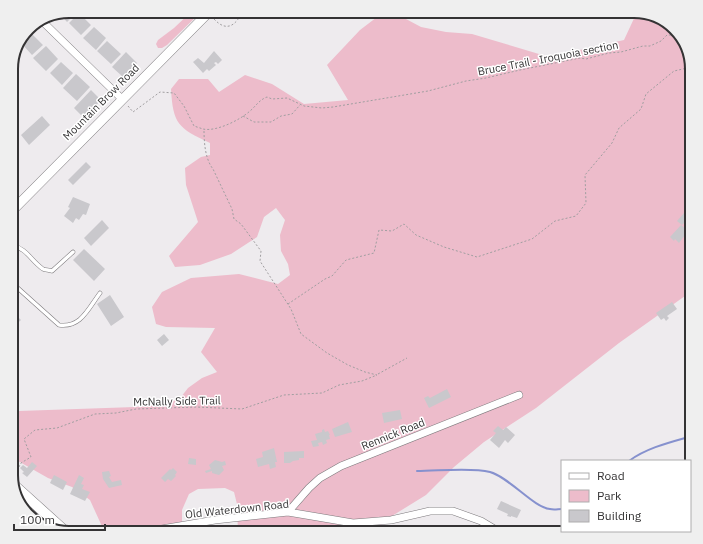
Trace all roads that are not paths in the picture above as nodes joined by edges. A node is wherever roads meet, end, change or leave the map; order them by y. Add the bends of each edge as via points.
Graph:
1 (209, 18) edge
2 (45, 24) edge
3 (122, 99) junction
4 (18, 205) edge
5 (18, 246) edge
6 (73, 252) dead end
7 (18, 288) edge
8 (100, 293) dead end
9 (518, 395) dead end
10 (21, 491) edge
11 (288, 512) junction
12 (58, 525) edge
13 (179, 526) edge
14 (489, 526) edge

1 - 3 street, Mountain Brow Road
2 - 3 street
3 - 4 street, Mountain Brow Road
5 - 6 lane via 25,250 44,270 52,270
7 - 8 lane via 58,325 66,326 80,319
9 - 11 street, Rennick Road via 341,466 320,478
10 - 12 main road
11 - 13 street, Old Waterdown Road
11 - 14 street, Old Waterdown Road via 353,523 391,520 430,511 453,511

